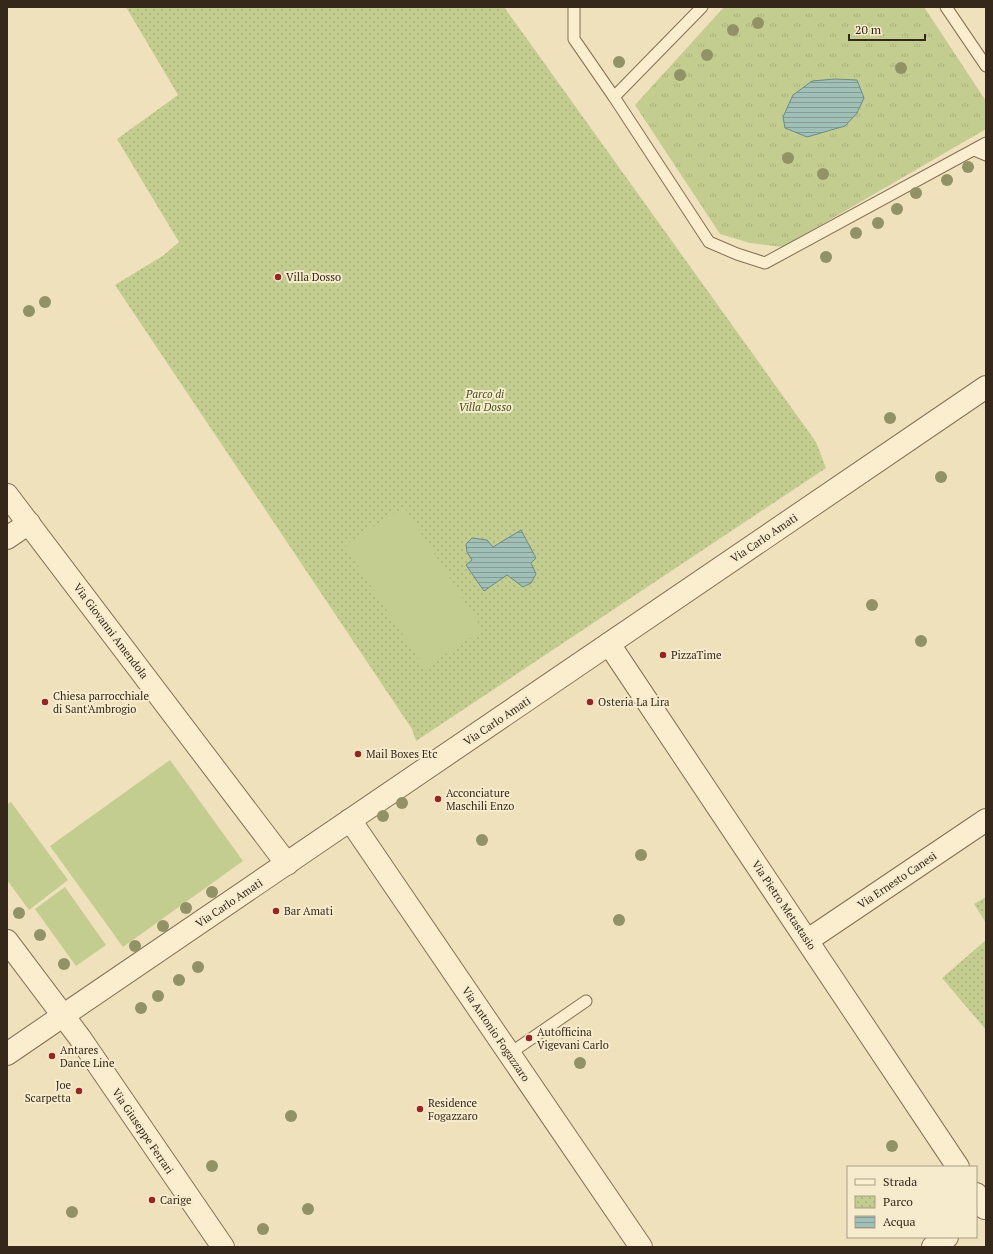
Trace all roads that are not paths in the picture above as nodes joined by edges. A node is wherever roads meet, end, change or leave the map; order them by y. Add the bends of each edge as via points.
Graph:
1 (574, 7) edge
2 (702, 7) edge
3 (946, 7) edge
4 (986, 66) edge
5 (614, 97) junction
6 (986, 143) edge
7 (974, 150) junction
8 (986, 155) edge
9 (986, 387) edge
10 (7, 495) edge
11 (28, 523) junction
12 (7, 538) edge
13 (609, 644) junction
14 (350, 820) junction
15 (986, 820) edge
16 (287, 864) junction
17 (808, 940) junction
18 (7, 941) edge
19 (586, 1001) dead end
20 (64, 1015) junction
21 (7, 1054) edge
22 (509, 1054) junction
23 (957, 1166) edge
24 (946, 1238) edge
25 (223, 1247) edge
26 (641, 1247) edge
27 (933, 1247) edge

1 - 5 lane via 574,39
2 - 5 lane
3 - 4 lane
5 - 7 lane via 709,242 765,263
6 - 7 lane
7 - 8 lane
9 - 13 street, Via Carlo Amati
10 - 11 street, Via Giovanni Amendola
11 - 12 street
11 - 16 street, Via Giovanni Amendola
13 - 14 street, Via Carlo Amati
13 - 17 street, Via Pietro Metastasio
14 - 16 street, Via Carlo Amati
14 - 22 street, Via Antonio Fogazzaro
15 - 17 street, Via Ernesto Canesi
16 - 20 street, Via Carlo Amati
17 - 23 street, Via Pietro Metastasio
18 - 20 street, Via Giuseppe Ferrari
19 - 22 lane
20 - 21 street, Via Carlo Amati
20 - 25 street, Via Giuseppe Ferrari
22 - 26 street, Via Antonio Fogazzaro
24 - 27 street

